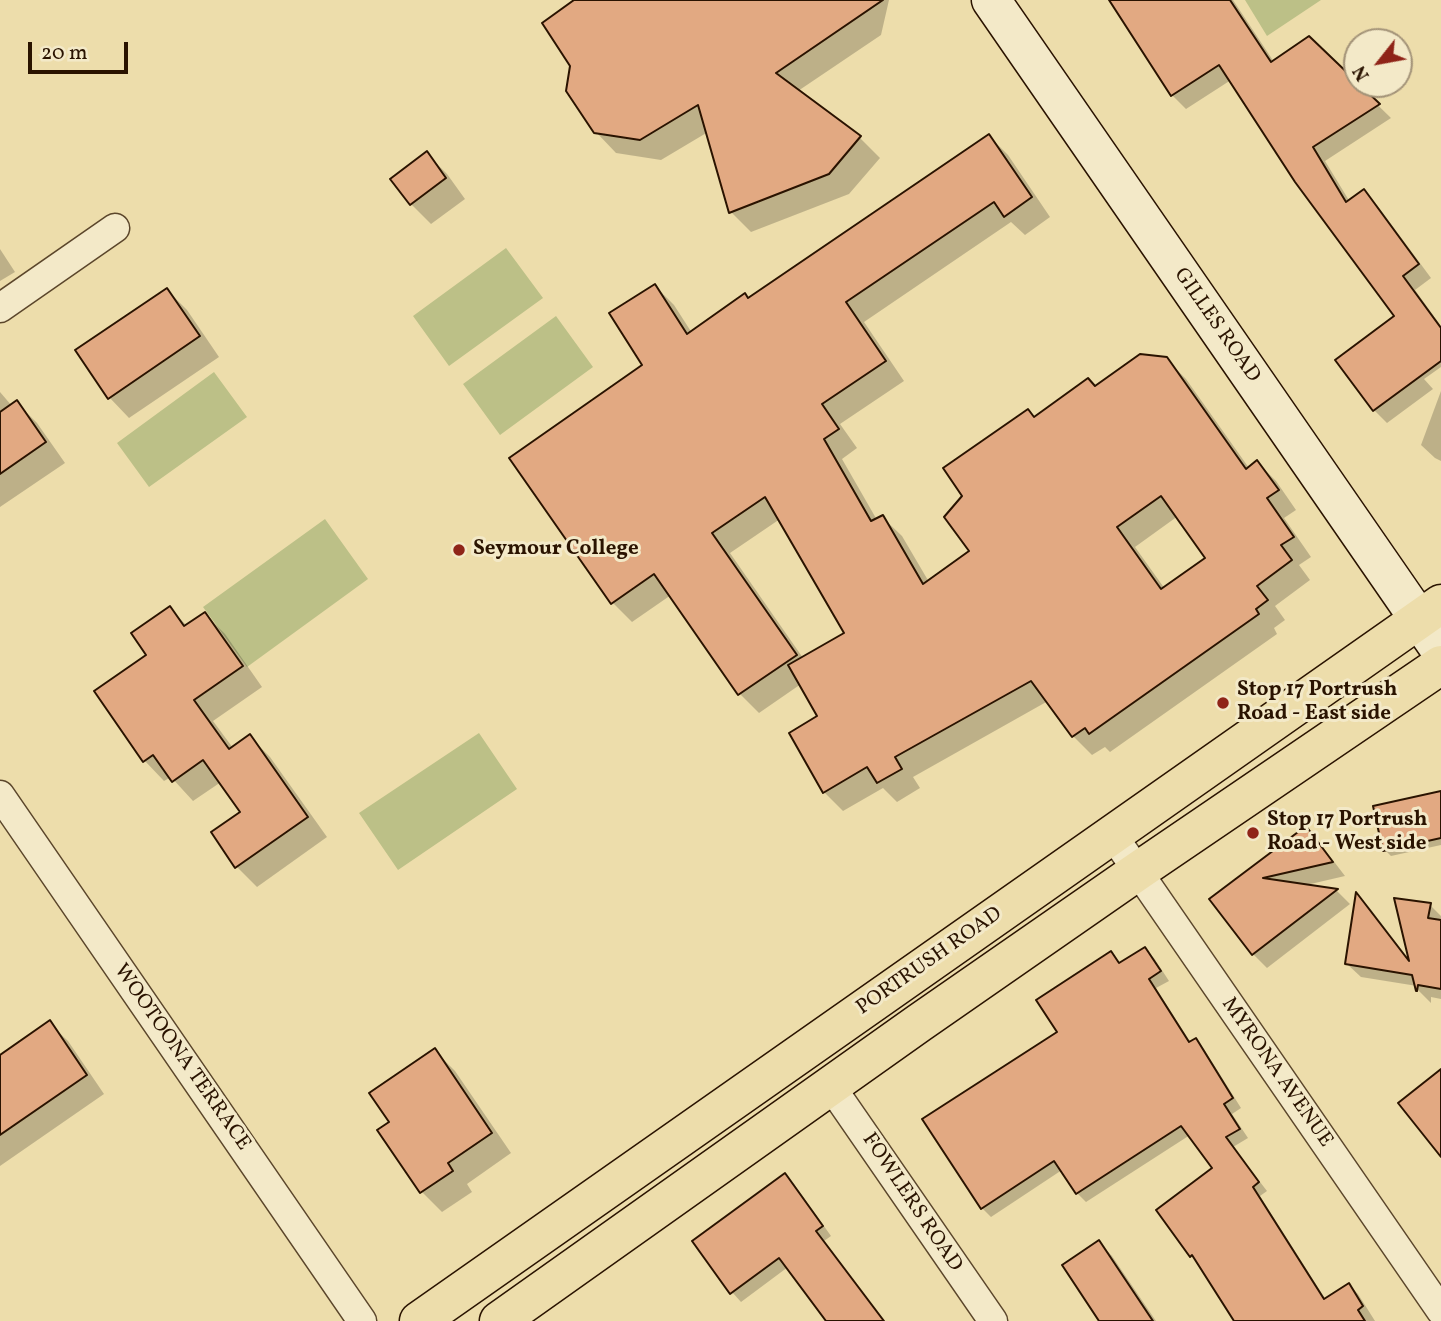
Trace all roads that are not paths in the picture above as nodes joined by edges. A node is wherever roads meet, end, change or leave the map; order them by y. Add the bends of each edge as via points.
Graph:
1 (991, 0) edge
2 (115, 228) dead end
3 (0, 308) edge
4 (1430, 612) edge
5 (1441, 651) edge
6 (1441, 665) edge
7 (0, 795) edge
8 (1112, 834) junction
9 (1138, 871) junction
10 (830, 1085) junction
11 (1441, 1311) edge
12 (362, 1321) edge
13 (419, 1321) edge
14 (499, 1321) edge
15 (993, 1321) edge

1 - 4 street, GILLES ROAD
2 - 3 street
4 - 5 street, GILLES ROAD
4 - 8 highway, PORTRUSH ROAD
6 - 9 highway, PORTRUSH ROAD
7 - 12 street, WOOTOONA TERRACE
8 - 9 street, MYRONA AVENUE
8 - 13 highway, PORTRUSH ROAD
9 - 10 highway, PORTRUSH ROAD
9 - 11 street, MYRONA AVENUE
10 - 14 highway, PORTRUSH ROAD
10 - 15 street, FOWLERS ROAD

